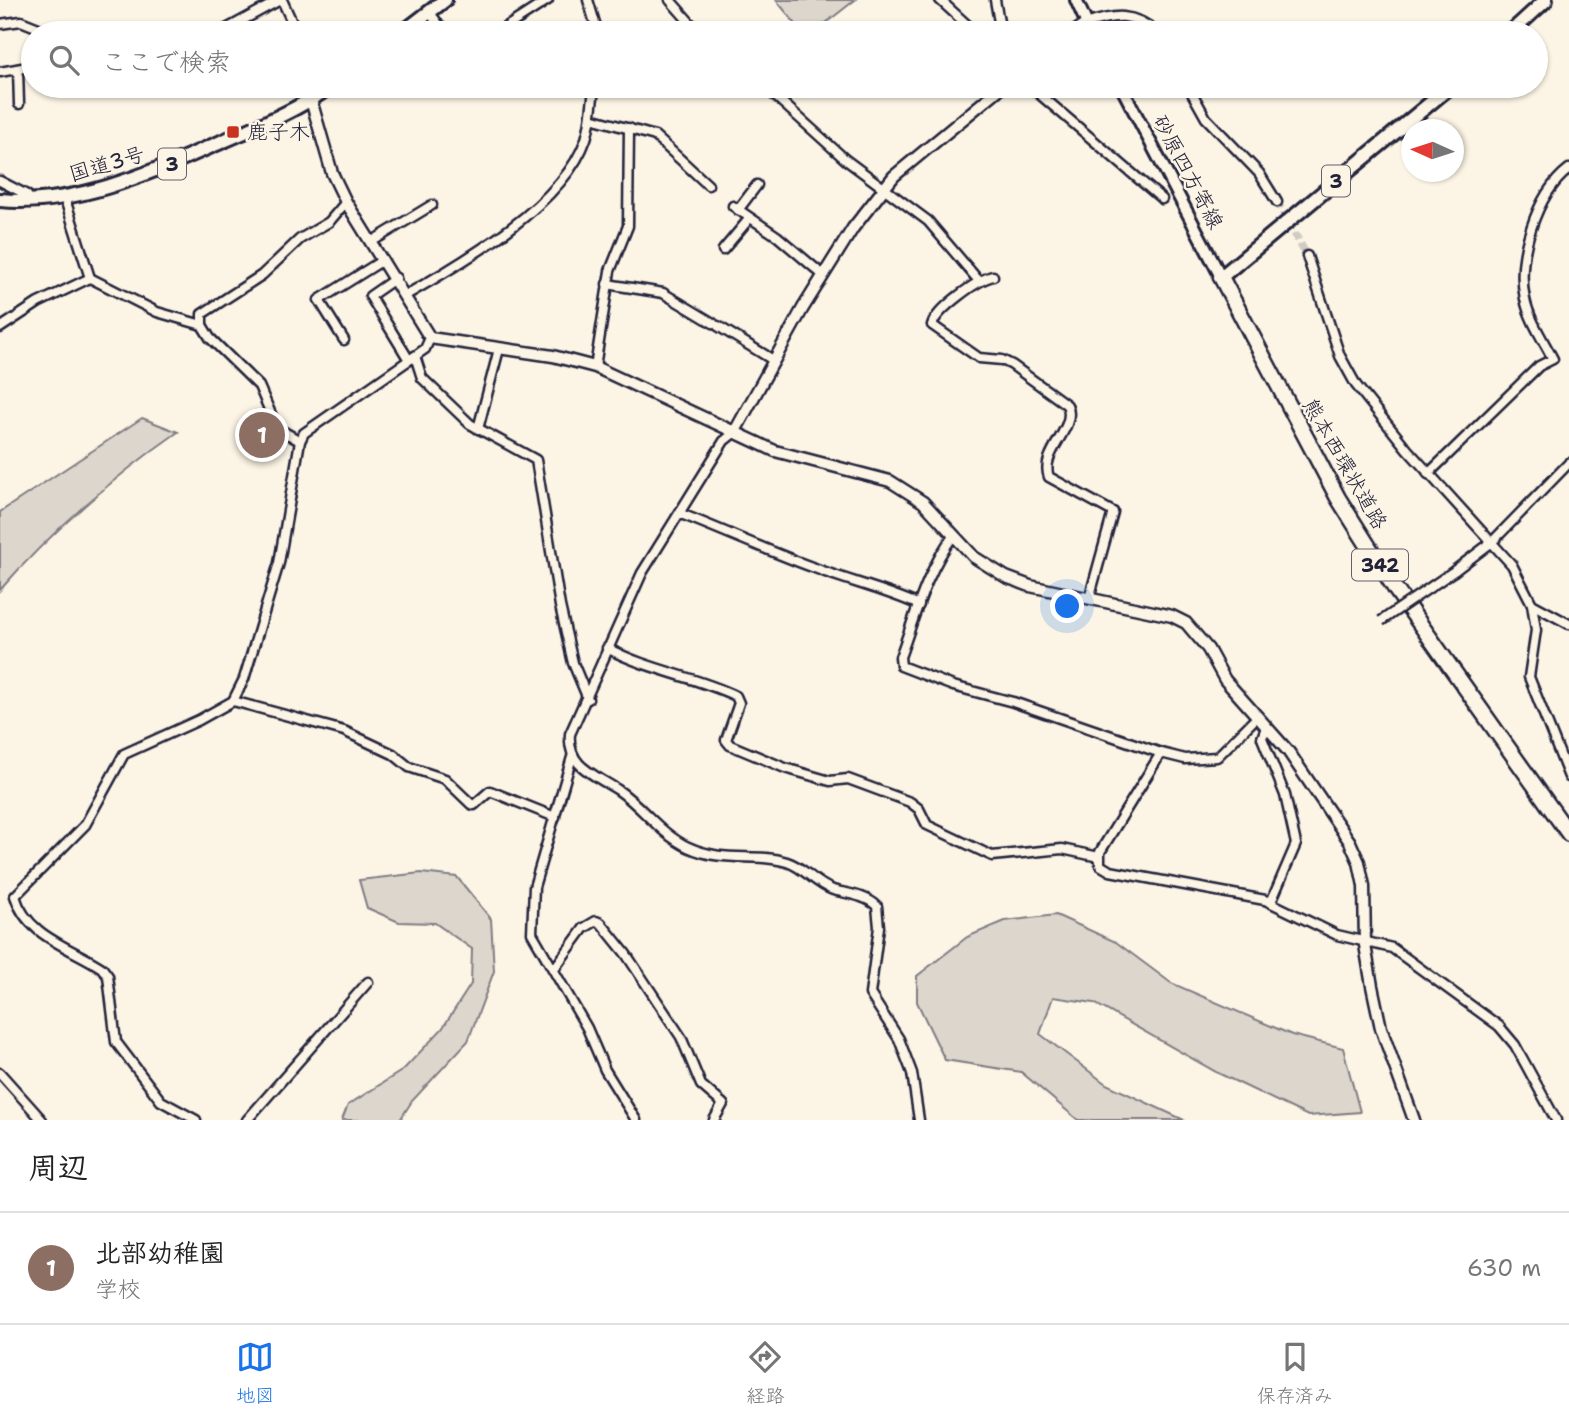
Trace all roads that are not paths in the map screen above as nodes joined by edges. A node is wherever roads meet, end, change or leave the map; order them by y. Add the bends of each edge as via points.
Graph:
1 (281, 0) edge
2 (445, 0) edge
3 (548, 0) edge
4 (588, 0) edge
5 (670, 0) edge
6 (940, 0) edge
7 (995, 0) edge
8 (1076, 0) edge
9 (1546, 0) edge
10 (534, 3) edge
11 (430, 13) junction
12 (21, 21) edge
13 (242, 21) edge
14 (292, 21) edge
15 (419, 21) edge
16 (436, 21) edge
17 (513, 21) edge
18 (594, 21) edge
19 (688, 21) edge
20 (963, 21) edge
21 (999, 21) edge
22 (1085, 21) edge
23 (1109, 21) edge
24 (1143, 21) edge
25 (1523, 21) edge
26 (0, 24) edge
27 (21, 68) edge
28 (18, 69) junction
29 (0, 72) edge
30 (594, 98) edge
31 (778, 98) edge
32 (989, 98) edge
33 (1044, 98) edge
34 (1127, 98) edge
35 (1195, 98) edge
36 (1437, 98) edge
37 (311, 100) joint
38 (19, 104) dead end
39 (591, 118) junction
40 (629, 128) junction
41 (1569, 169) edge
42 (0, 181) edge
43 (708, 185) dead end
44 (757, 185) dead end
45 (883, 189) junction
46 (64, 196) junction
47 (1162, 199) dead end
48 (0, 200) edge
49 (28, 200) junction
50 (346, 202) junction
51 (1277, 202) tunnel mouth
52 (432, 205) dead end
53 (749, 219) junction
54 (371, 242) junction
55 (723, 250) dead end
56 (1307, 256) tunnel mouth
57 (383, 260) junction
58 (823, 275) junction
59 (993, 275) dead end
60 (1221, 277) junction
61 (90, 278) junction
62 (396, 278) junction
63 (978, 281) junction
64 (607, 284) junction
65 (406, 295) junction
66 (202, 325) junction
67 (0, 328) edge
68 (430, 338) junction
69 (344, 340) dead end
70 (499, 349) junction
71 (412, 358) junction
72 (773, 360) junction
73 (595, 367) junction
74 (478, 429) junction
75 (734, 433) junction
76 (300, 441) junction
77 (1569, 463) edge
78 (1429, 474) junction
79 (681, 514) junction
80 (954, 535) junction
81 (1492, 541) junction
82 (1089, 599) junction
83 (1532, 604) junction
84 (919, 605) junction
85 (1381, 621) dead end
86 (1569, 624) edge
87 (607, 648) junction
88 (588, 699) junction
89 (233, 701) junction
90 (1257, 718) junction
91 (1266, 727) junction
92 (1161, 752) junction
93 (572, 757) junction
94 (1569, 777) edge
95 (555, 817) junction
96 (1569, 834) edge
97 (1098, 857) junction
98 (1270, 902) junction
99 (1365, 944) junction
100 (554, 969) junction
101 (368, 982) dead end
102 (0, 1073) edge
103 (42, 1120) edge
104 (196, 1120) edge
105 (247, 1120) edge
106 (636, 1120) edge
107 (714, 1120) edge
108 (919, 1120) edge
109 (1414, 1120) edge
110 (1556, 1120) edge

1 - 13 street
1 - 14 street
2 - 11 highway
3 - 10 street
4 - 18 street
5 - 19 street
6 - 20 street
7 - 21 street
8 - 22 main road
9 - 25 highway
10 - 17 street
11 - 15 highway
11 - 16 street
12 - 26 street
23 - 24 street via 1124,15
27 - 28 street
28 - 29 street
28 - 38 street
30 - 39 street
31 - 45 street
32 - 45 street
33 - 47 street
34 - 60 main road, 砂原四方寄線 / 342
35 - 51 street via 1206,118 1259,173
36 - 60 highway, 3
37 - 46 highway, 国道3号 / 3 via 150,173
37 - 50 street via 332,173
39 - 40 street
39 - 65 street via 585,141 553,191 471,258
40 - 43 street via 655,136
40 - 64 street via 628,226
41 - 78 street via 1557,178 1536,217 1521,268 1525,300 1553,359 1539,366
42 - 49 street via 27,195
44 - 53 street via 735,208
45 - 58 street
45 - 63 street via 928,221
46 - 49 highway, 国道3号 / 3
46 - 61 street
48 - 49 highway, 国道3号 / 3
50 - 54 street
50 - 66 street via 329,222 300,239 262,275 204,311
52 - 54 street
53 - 55 street
53 - 58 street
54 - 57 street
56 - 78 street via 1345,366
57 - 62 street
57 - 69 street via 319,300
58 - 72 street
59 - 63 street
60 - 96 highway, 熊本西環状道路 / 342 via 1338,498 1395,590
61 - 66 street via 157,312
61 - 67 street via 37,303
62 - 65 street
62 - 71 street via 370,296
63 - 82 street via 943,310 932,326 979,358 1012,365 1067,405 1069,418 1051,452 1049,477 1113,512
64 - 72 street via 663,293
64 - 73 street
65 - 68 street
66 - 76 street via 258,386 277,428
68 - 70 street
68 - 71 street via 425,349
70 - 73 street
70 - 74 street
71 - 74 street via 422,378
71 - 76 street via 315,423
72 - 75 street
73 - 75 street
74 - 88 street via 536,460 560,606 573,663
75 - 79 street via 724,441
75 - 80 street via 775,451 890,481 923,502
76 - 89 street via 279,564
77 - 81 street
78 - 81 street
79 - 84 street
79 - 87 street via 642,573
80 - 82 street via 974,557 1006,577
80 - 84 street
81 - 83 street via 1512,565
81 - 85 street, bridge
82 - 90 street via 1186,623
83 - 86 street
83 - 94 street via 1536,631 1529,677
84 - 92 street via 900,657 904,668
87 - 88 street
87 - 97 street via 736,695 738,703 726,740 760,759 827,781 848,779 910,802 927,825 992,856 1062,849
88 - 93 street via 570,734
89 - 95 street via 344,731 393,754 409,767 445,779 471,804 490,791
89 - 104 street via 124,754 85,825 16,896 20,911 42,934 102,968 108,976 116,1042 161,1101
90 - 91 street
90 - 92 street via 1217,757 1195,760
91 - 98 street via 1262,738 1285,795 1296,844
91 - 99 street via 1288,751 1350,842 1364,886
92 - 97 street
93 - 95 street
93 - 108 street via 688,847 720,858 789,863 830,889 877,906 879,927 870,994 899,1040 912,1073
95 - 100 street via 534,887 531,919 533,933
97 - 98 street via 1100,865 1110,871
98 - 99 street via 1324,930
99 - 109 street via 1381,1028
99 - 110 street via 1392,948 1499,1027 1515,1045
100 - 106 street
100 - 107 street via 584,928 596,920 601,923 681,1037 701,1085 723,1104
101 - 105 street
102 - 103 street

